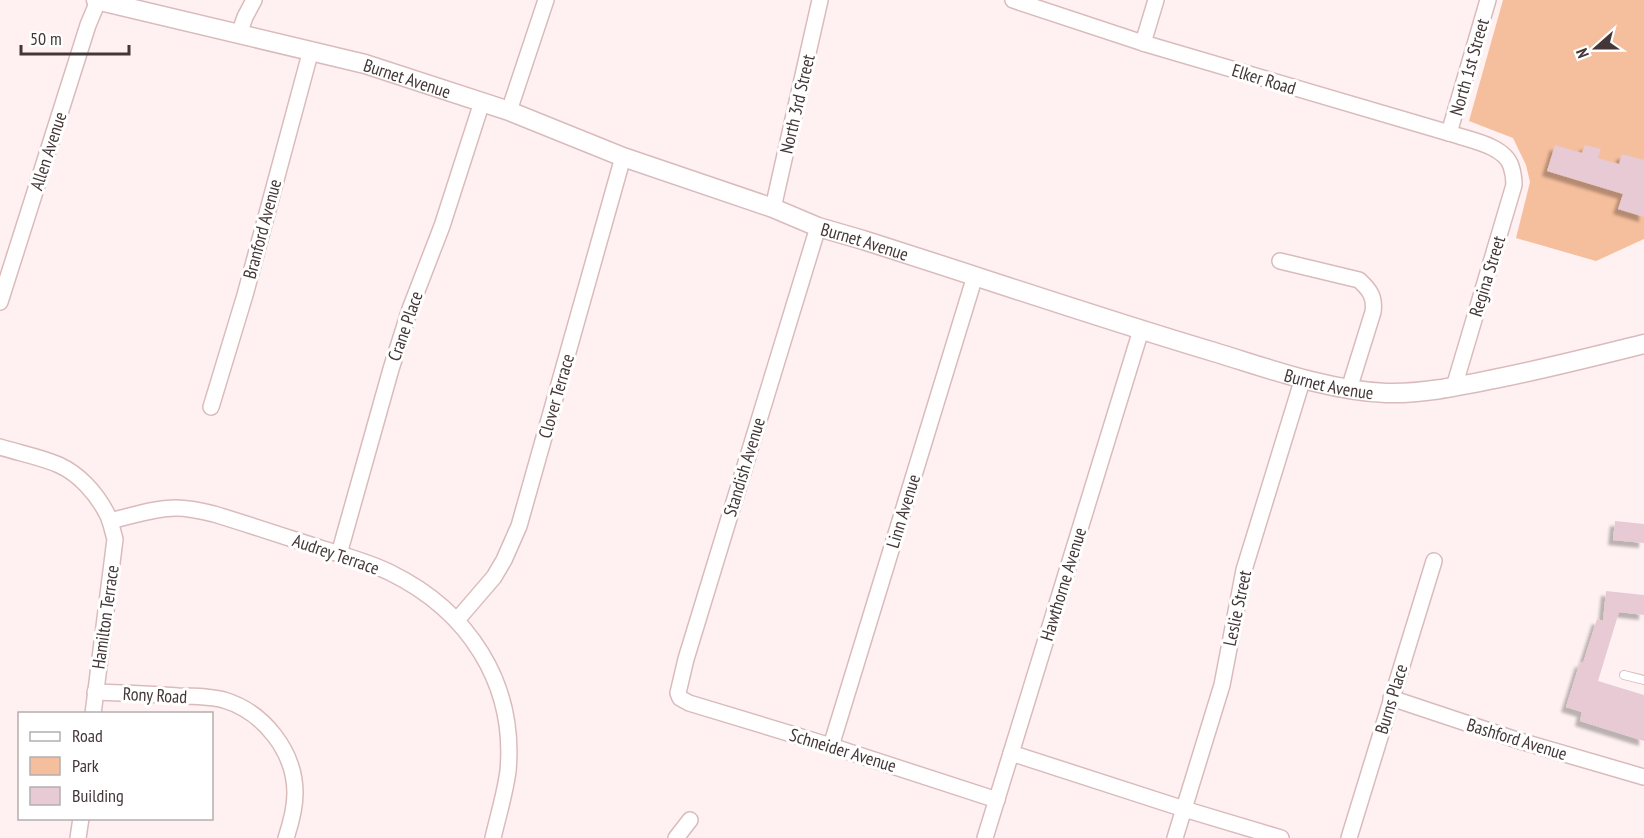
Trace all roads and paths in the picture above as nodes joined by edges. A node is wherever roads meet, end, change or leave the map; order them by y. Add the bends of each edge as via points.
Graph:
1 (97, 0) edge
2 (254, 0) edge
3 (546, 0) edge
4 (820, 0) edge
5 (1013, 0) edge
6 (1156, 0) edge
7 (1488, 0) edge
8 (239, 34) junction
9 (1143, 43) junction
10 (311, 50) junction
11 (482, 102) junction
12 (509, 111) junction
13 (1449, 134) junction
14 (624, 157) junction
15 (1511, 164) joint
16 (773, 208) junction
17 (818, 227) junction
18 (1280, 261) dead end
19 (6, 265) edge
20 (975, 276) junction
21 (0, 302) edge
22 (1141, 330) junction
23 (1644, 345) edge
24 (1303, 378) junction
25 (1454, 387) junction
26 (1349, 389) junction
27 (211, 407) dead end
28 (0, 447) edge
29 (110, 521) junction
30 (339, 554) junction
31 (1434, 561) dead end
32 (458, 620) junction
33 (1624, 675) dead end
34 (1644, 681) edge
35 (95, 692) junction
36 (1391, 698) junction
37 (688, 703) joint
38 (93, 712) edge
39 (831, 746) junction
40 (1011, 753) junction
41 (1644, 777) edge
42 (997, 800) junction
43 (1184, 809) junction
44 (81, 820) edge
45 (690, 820) dead end
46 (78, 838) edge
47 (286, 838) edge
48 (493, 838) edge
49 (676, 838) edge
50 (985, 838) edge
51 (1175, 838) edge
52 (1281, 838) edge
53 (1349, 838) edge

1 - 8 street, Burnet Avenue
1 - 19 street, Allen Avenue
2 - 8 street
3 - 12 street
4 - 16 street, North 3rd Street
5 - 9 street, Elker Road
6 - 9 street
7 - 13 street, North 1st Street
8 - 10 street, Burnet Avenue
9 - 13 street, Elker Road
10 - 11 street, Burnet Avenue
10 - 27 street, Branford Avenue
11 - 12 street, Burnet Avenue
11 - 30 street, Crane Place via 391,369
12 - 14 street, Burnet Avenue
13 - 15 street, Elker Road via 1496,148
14 - 16 street, Burnet Avenue
14 - 32 street, Clover Terrace via 519,526 494,577
15 - 25 street, Regina Street via 1514,185
16 - 17 street, Burnet Avenue
17 - 20 street, Burnet Avenue
17 - 37 street, Standish Avenue via 684,667 678,693
18 - 26 street via 1359,280 1371,293 1373,312
19 - 21 street, Allen Avenue
20 - 22 street, Burnet Avenue
20 - 39 street, Linn Avenue
22 - 24 street, Burnet Avenue
22 - 40 street, Hawthorne Avenue
23 - 25 street, Burnet Avenue
24 - 26 street, Burnet Avenue
24 - 43 street, Leslie Street via 1244,570 1222,685
25 - 26 street, Burnet Avenue via 1385,393
28 - 29 street via 60,465 75,475
29 - 30 street, Audrey Terrace via 160,509 196,510
29 - 35 street, Hamilton Terrace via 115,539
30 - 32 street, Audrey Terrace via 374,565 409,583
31 - 36 street, Burns Place
32 - 48 street, Audrey Terrace via 489,668 507,728 508,770
33 - 34 lane
35 - 38 street, Hamilton Terrace
35 - 47 street, Rony Road via 212,697 234,704 261,720 281,744 290,764 295,794
36 - 41 street, Bashford Avenue
36 - 53 street, Burns Place
37 - 39 street, Schneider Avenue
39 - 42 street, Schneider Avenue
40 - 42 street, Hawthorne Avenue
40 - 43 street
42 - 50 street, Hawthorne Avenue
43 - 51 street, Leslie Street
43 - 52 street
44 - 46 street
45 - 49 street

